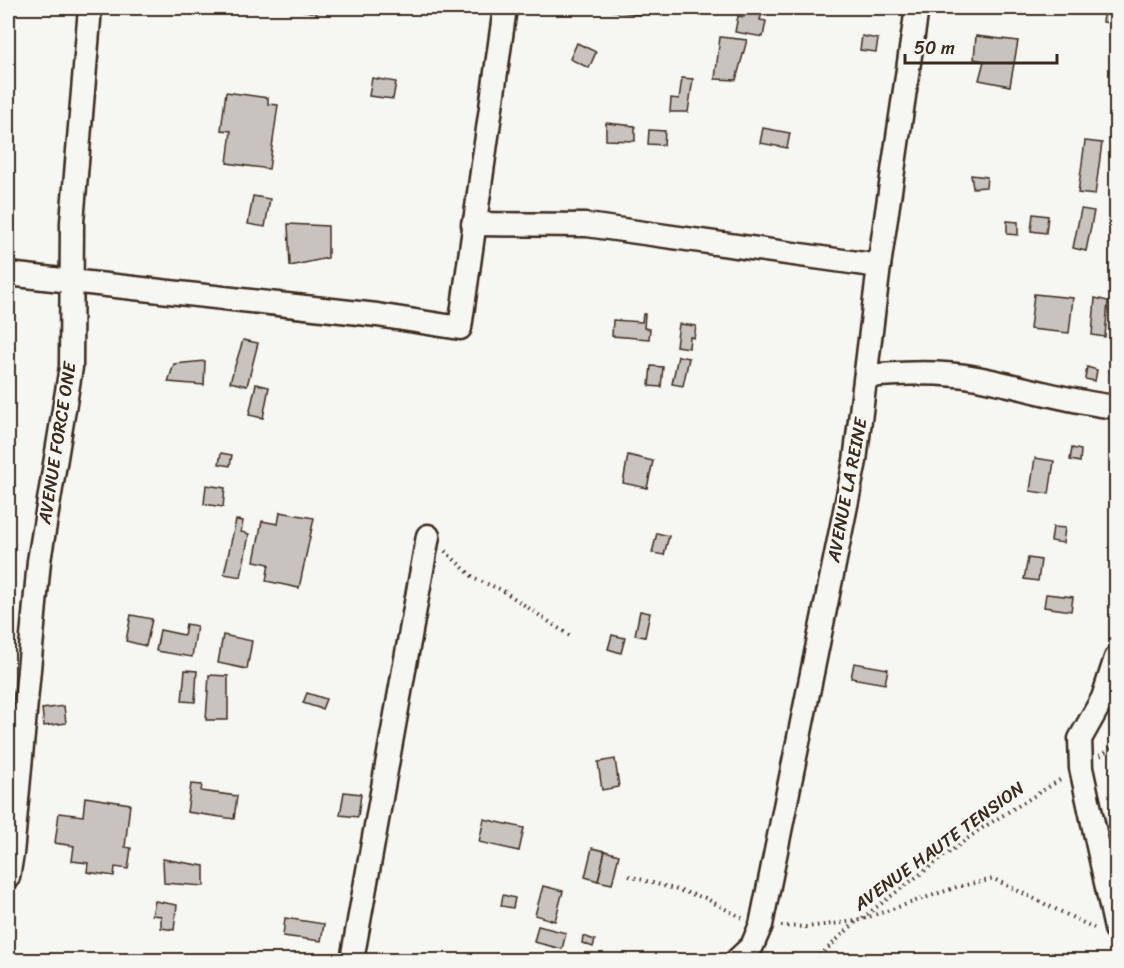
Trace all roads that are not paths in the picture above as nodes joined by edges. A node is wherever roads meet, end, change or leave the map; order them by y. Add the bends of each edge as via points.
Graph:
1 (90, 8) edge
2 (505, 8) edge
3 (917, 8) edge
4 (473, 224) junction
5 (879, 266) junction
6 (8, 274) edge
7 (71, 282) junction
8 (867, 376) junction
9 (1116, 407) edge
10 (428, 536) road end
11 (1116, 658) edge
12 (8, 877) edge
13 (1106, 929) edge
14 (352, 960) edge
15 (737, 960) edge

1 - 7 street, AVENUE FORCE ONE via 75,173
2 - 4 street via 485,165
3 - 5 street, AVENUE LA REINE
4 - 5 street via 587,225
4 - 7 street via 460,328 377,315
5 - 8 street, AVENUE LA REINE
6 - 7 street
7 - 12 street, AVENUE FORCE ONE via 70,367 39,561
8 - 9 street via 960,376
8 - 15 street, AVENUE LA REINE via 818,653 761,925 752,946
10 - 14 street
11 - 13 street via 1103,698 1080,739

